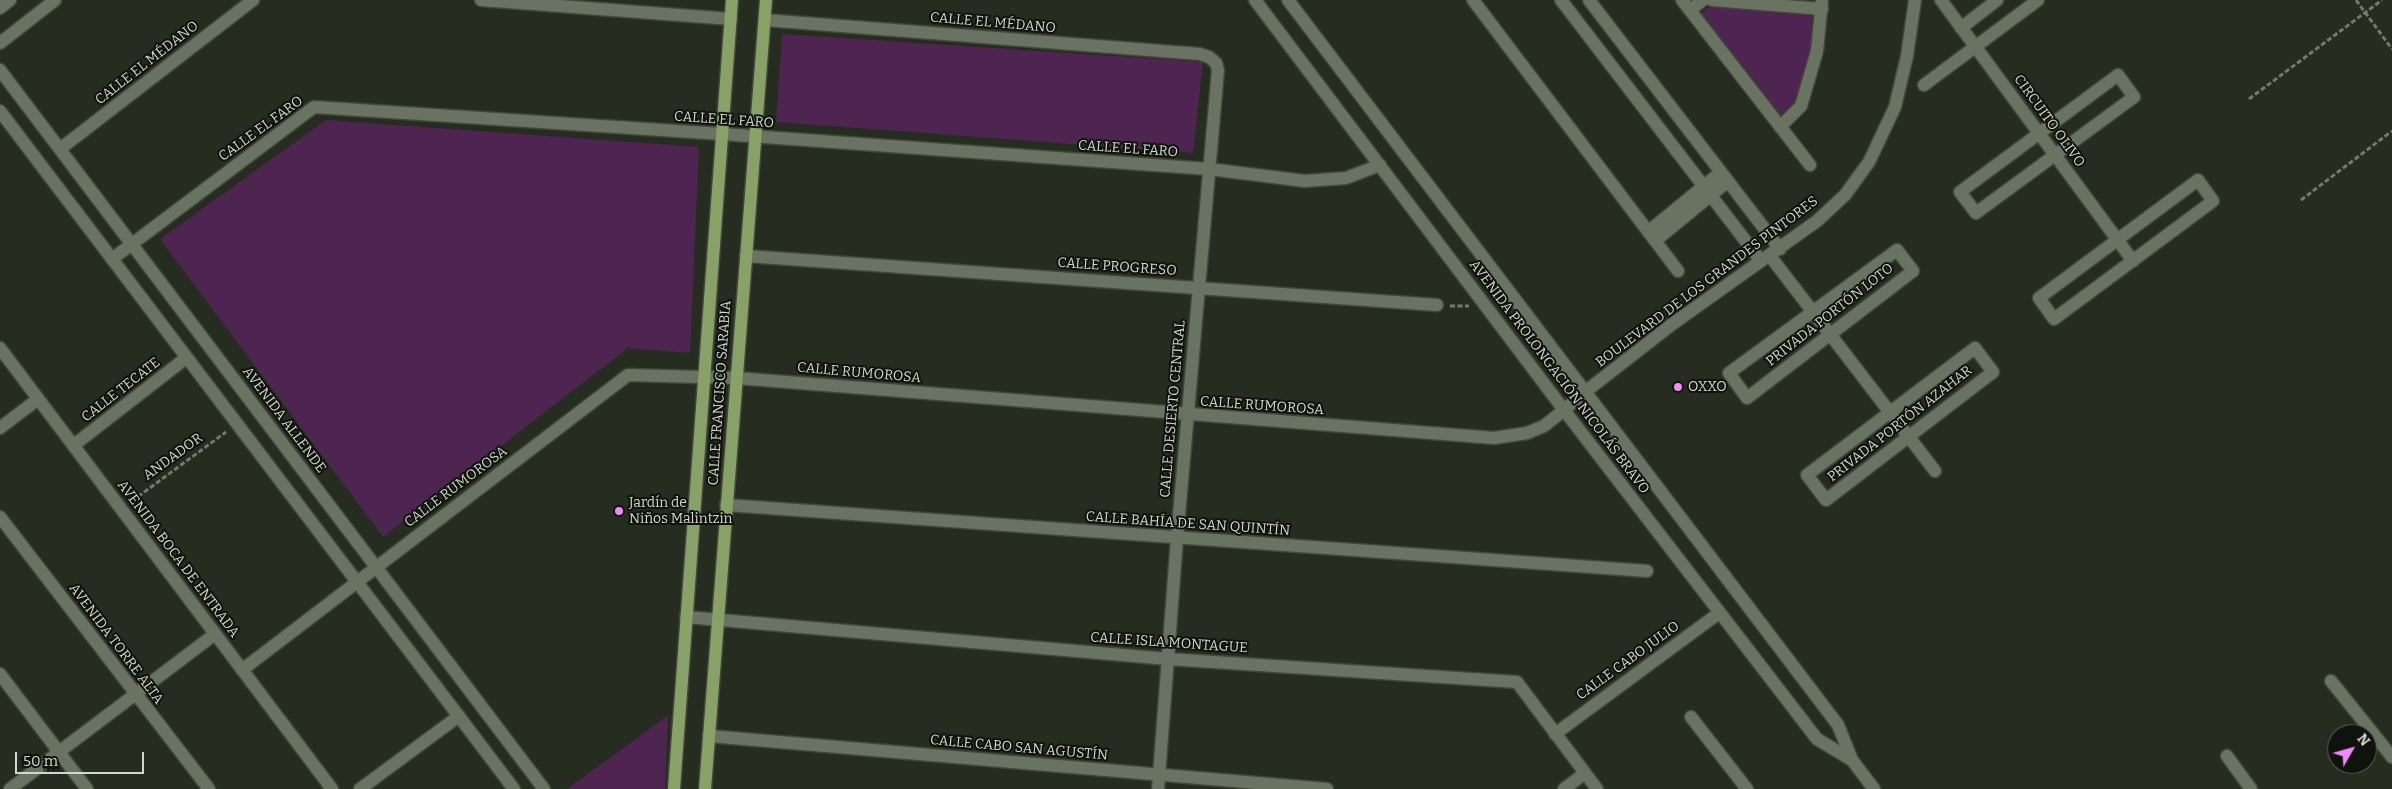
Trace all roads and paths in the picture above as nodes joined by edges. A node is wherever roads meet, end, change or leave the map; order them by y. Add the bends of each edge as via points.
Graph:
1 (10, 0) edge
2 (55, 0) edge
3 (253, 0) edge
4 (481, 0) edge
5 (732, 0) edge
6 (766, 0) edge
7 (1255, 0) edge
8 (1288, 0) edge
9 (1473, 0) edge
10 (1561, 0) edge
11 (1589, 0) edge
12 (1703, 0) edge
13 (1712, 0) edge
14 (1915, 0) edge
15 (1941, 0) edge
16 (1997, 0) edge
17 (2038, 0) edge
18 (2356, 0) edge
19 (2382, 0) edge
20 (1686, 5) edge
21 (1822, 5) edge
22 (0, 8) edge
23 (2366, 12) junction
24 (731, 19) junction
25 (764, 20) junction
26 (1961, 28) junction
27 (0, 43) edge
28 (1975, 47) junction
29 (2392, 49) edge
30 (1216, 63) joint
31 (0, 70) edge
32 (1924, 85) dead end
33 (2249, 99) dead end
34 (0, 111) edge
35 (1780, 127) junction
36 (2392, 131) edge
37 (722, 134) junction
38 (2039, 134) junction
39 (755, 137) junction
40 (60, 149) junction
41 (2055, 155) junction
42 (1380, 165) junction
43 (1810, 165) dead end
44 (1209, 170) junction
45 (1724, 176) junction
46 (1707, 191) junction
47 (2301, 200) dead end
48 (1651, 236) junction
49 (2118, 240) junction
50 (132, 244) junction
51 (1770, 255) junction
52 (746, 256) junction
53 (112, 259) junction
54 (2133, 261) junction
55 (1678, 271) dead end
56 (1198, 288) junction
57 (1437, 305) joint
58 (1487, 307) junction
59 (1812, 312) junction
60 (1830, 335) junction
61 (0, 348) edge
62 (186, 358) junction
63 (703, 377) junction
64 (736, 378) junction
65 (1585, 392) junction
66 (38, 399) junction
67 (1564, 410) junction
68 (1890, 413) junction
69 (1189, 415) junction
70 (237, 424) junction
71 (0, 428) edge
72 (1908, 437) junction
73 (74, 445) junction
74 (1935, 471) dead end
75 (726, 505) junction
76 (122, 509) junction
77 (0, 517) edge
78 (1177, 538) junction
79 (376, 568) junction
80 (1647, 571) dead end
81 (357, 582) junction
82 (1719, 613) junction
83 (686, 617) junction
84 (719, 619) junction
85 (215, 634) junction
86 (1168, 659) junction
87 (242, 670) junction
88 (0, 674) edge
89 (2331, 681) dead end
90 (134, 694) junction
91 (459, 716) junction
92 (1691, 717) dead end
93 (1555, 734) junction
94 (709, 736) junction
95 (59, 752) junction
96 (2227, 756) dead end
97 (2392, 757) edge
98 (1852, 760) junction
99 (1585, 773) junction
100 (1160, 775) junction
101 (1300, 788) edge
102 (10, 789) edge
103 (87, 789) edge
104 (209, 789) edge
105 (332, 789) edge
106 (360, 789) edge
107 (514, 789) edge
108 (544, 789) edge
109 (674, 789) edge
110 (705, 789) edge
111 (1158, 789) edge
112 (1327, 789) edge
113 (1564, 789) edge
114 (1597, 789) edge
115 (1747, 789) edge
116 (1874, 789) edge
117 (2251, 789) edge

1 - 22 street
2 - 27 street
3 - 40 street, CALLE EL MÉDANO
4 - 24 street
5 - 24 main road, CALLE FRANCISCO SARABIA
6 - 25 main road, CALLE FRANCISCO SARABIA
7 - 42 street, AVENIDA PROLONGACIÓN NICOLÁS BRAVO
8 - 65 street, AVENIDA PROLONGACIÓN NICOLÁS BRAVO
9 - 48 street
10 - 46 street
11 - 45 street
12 - 20 street
13 - 21 street
14 - 51 street, BOULEVARD DE LOS GRANDES PINTORES via 1895,107 1873,154 1845,195 1817,221
15 - 26 street, CIRCUITO OLIVO
16 - 26 street
17 - 28 street
18 - 23 path
19 - 23 path
20 - 35 street
21 - 35 street via 1817,51 1801,106
23 - 29 path
23 - 33 path
24 - 37 main road, CALLE FRANCISCO SARABIA
25 - 30 street, CALLE EL MÉDANO via 1200,54
25 - 39 main road, CALLE FRANCISCO SARABIA
26 - 28 street, CIRCUITO OLIVO
28 - 32 street
28 - 38 street, CIRCUITO OLIVO
30 - 44 street, CALLE DESIERTO CENTRAL
31 - 40 street, AVENIDA ALLENDE
34 - 53 street
35 - 43 street
36 - 47 path
37 - 39 street, CALLE EL FARO
37 - 50 street, CALLE EL FARO via 314,107
37 - 63 main road, CALLE FRANCISCO SARABIA
38 - 41 street, CIRCUITO OLIVO
38 - 41 street via 1960,192 1976,213
38 - 41 street via 2118,76 2134,97
39 - 44 street, CALLE EL FARO
39 - 52 main road, CALLE FRANCISCO SARABIA
40 - 50 street, AVENIDA ALLENDE
41 - 49 street, CIRCUITO OLIVO
42 - 44 street, CALLE EL FARO via 1346,178 1305,181
42 - 58 street, AVENIDA PROLONGACIÓN NICOLÁS BRAVO
44 - 56 street, CALLE DESIERTO CENTRAL
45 - 46 street
45 - 51 street
46 - 48 street
46 - 51 street
48 - 55 street
49 - 54 street, CIRCUITO OLIVO
49 - 54 street via 2039,298 2054,319
49 - 54 street via 2198,180 2213,201
50 - 53 street, CALLE EL FARO
50 - 79 street, AVENIDA ALLENDE
51 - 59 street
51 - 65 street, BOULEVARD DE LOS GRANDES PINTORES via 1671,325
52 - 56 street, CALLE PROGRESO
52 - 64 main road, CALLE FRANCISCO SARABIA
53 - 62 street
56 - 57 street, CALLE PROGRESO
56 - 69 street, CALLE DESIERTO CENTRAL
57 - 58 path
58 - 67 street, AVENIDA PROLONGACIÓN NICOLÁS BRAVO
59 - 60 street
59 - 60 street, PRIVADA PORTÓN LOTO via 1896,250 1907,264 1912,271
59 - 60 street, PRIVADA PORTÓN LOTO via 1729,373 1747,398
60 - 68 street
61 - 66 street, AVENIDA BOCA DE ENTRADA
62 - 70 street
62 - 73 street, CALLE TECATE
63 - 64 street, CALLE RUMOROSA
63 - 79 street, CALLE RUMOROSA via 628,375
63 - 83 main road, CALLE FRANCISCO SARABIA
64 - 69 street, CALLE RUMOROSA
64 - 75 main road, CALLE FRANCISCO SARABIA
65 - 67 street, BOULEVARD DE LOS GRANDES PINTORES
65 - 98 street, AVENIDA PROLONGACIÓN NICOLÁS BRAVO via 1838,726
66 - 71 street
66 - 73 street, AVENIDA BOCA DE ENTRADA
67 - 69 street, CALLE RUMOROSA via 1544,426 1527,433 1494,438
67 - 82 street, AVENIDA PROLONGACIÓN NICOLÁS BRAVO
68 - 72 street
68 - 72 street, PRIVADA PORTÓN AZAHAR via 1807,475 1826,500
68 - 72 street, PRIVADA PORTÓN AZAHAR via 1975,348 1993,372
69 - 78 street, CALLE DESIERTO CENTRAL
70 - 76 path, ANDADOR
70 - 81 street
72 - 74 street
73 - 76 street, AVENIDA BOCA DE ENTRADA
75 - 78 street, CALLE BAHÍA DE SAN QUINTÍN
75 - 84 main road, CALLE FRANCISCO SARABIA
76 - 85 street, AVENIDA BOCA DE ENTRADA
77 - 90 street, AVENIDA TORRE ALTA
78 - 80 street, CALLE BAHÍA DE SAN QUINTÍN
78 - 86 street, CALLE DESIERTO CENTRAL
79 - 81 street, CALLE RUMOROSA
79 - 108 street, AVENIDA ALLENDE
81 - 87 street, CALLE RUMOROSA
81 - 91 street
82 - 93 street, CALLE CABO JULIO
82 - 98 street, AVENIDA PROLONGACIÓN NICOLÁS BRAVO via 1817,738
83 - 84 street, CALLE ISLA MONTAGUE
83 - 109 main road, CALLE FRANCISCO SARABIA
84 - 86 street, CALLE ISLA MONTAGUE
84 - 94 main road, CALLE FRANCISCO SARABIA
85 - 87 street, AVENIDA BOCA DE ENTRADA
85 - 90 street
86 - 93 street, CALLE ISLA MONTAGUE via 1517,682
86 - 100 street, CALLE DESIERTO CENTRAL
87 - 105 street, AVENIDA BOCA DE ENTRADA
88 - 95 street
89 - 97 street
90 - 95 street
90 - 104 street, AVENIDA TORRE ALTA
91 - 106 street
91 - 107 street
92 - 115 street
93 - 99 street, CALLE ISLA MONTAGUE
94 - 100 street, CALLE CABO SAN AGUSTÍN
94 - 110 main road, CALLE FRANCISCO SARABIA
95 - 102 street
95 - 103 street
96 - 117 street
98 - 116 street, AVENIDA PROLONGACIÓN NICOLÁS BRAVO
99 - 113 street
99 - 114 street, CALLE ISLA MONTAGUE
100 - 101 street, CALLE CABO SAN AGUSTÍN
100 - 111 street, CALLE DESIERTO CENTRAL
101 - 112 street, CALLE CABO SAN AGUSTÍN

